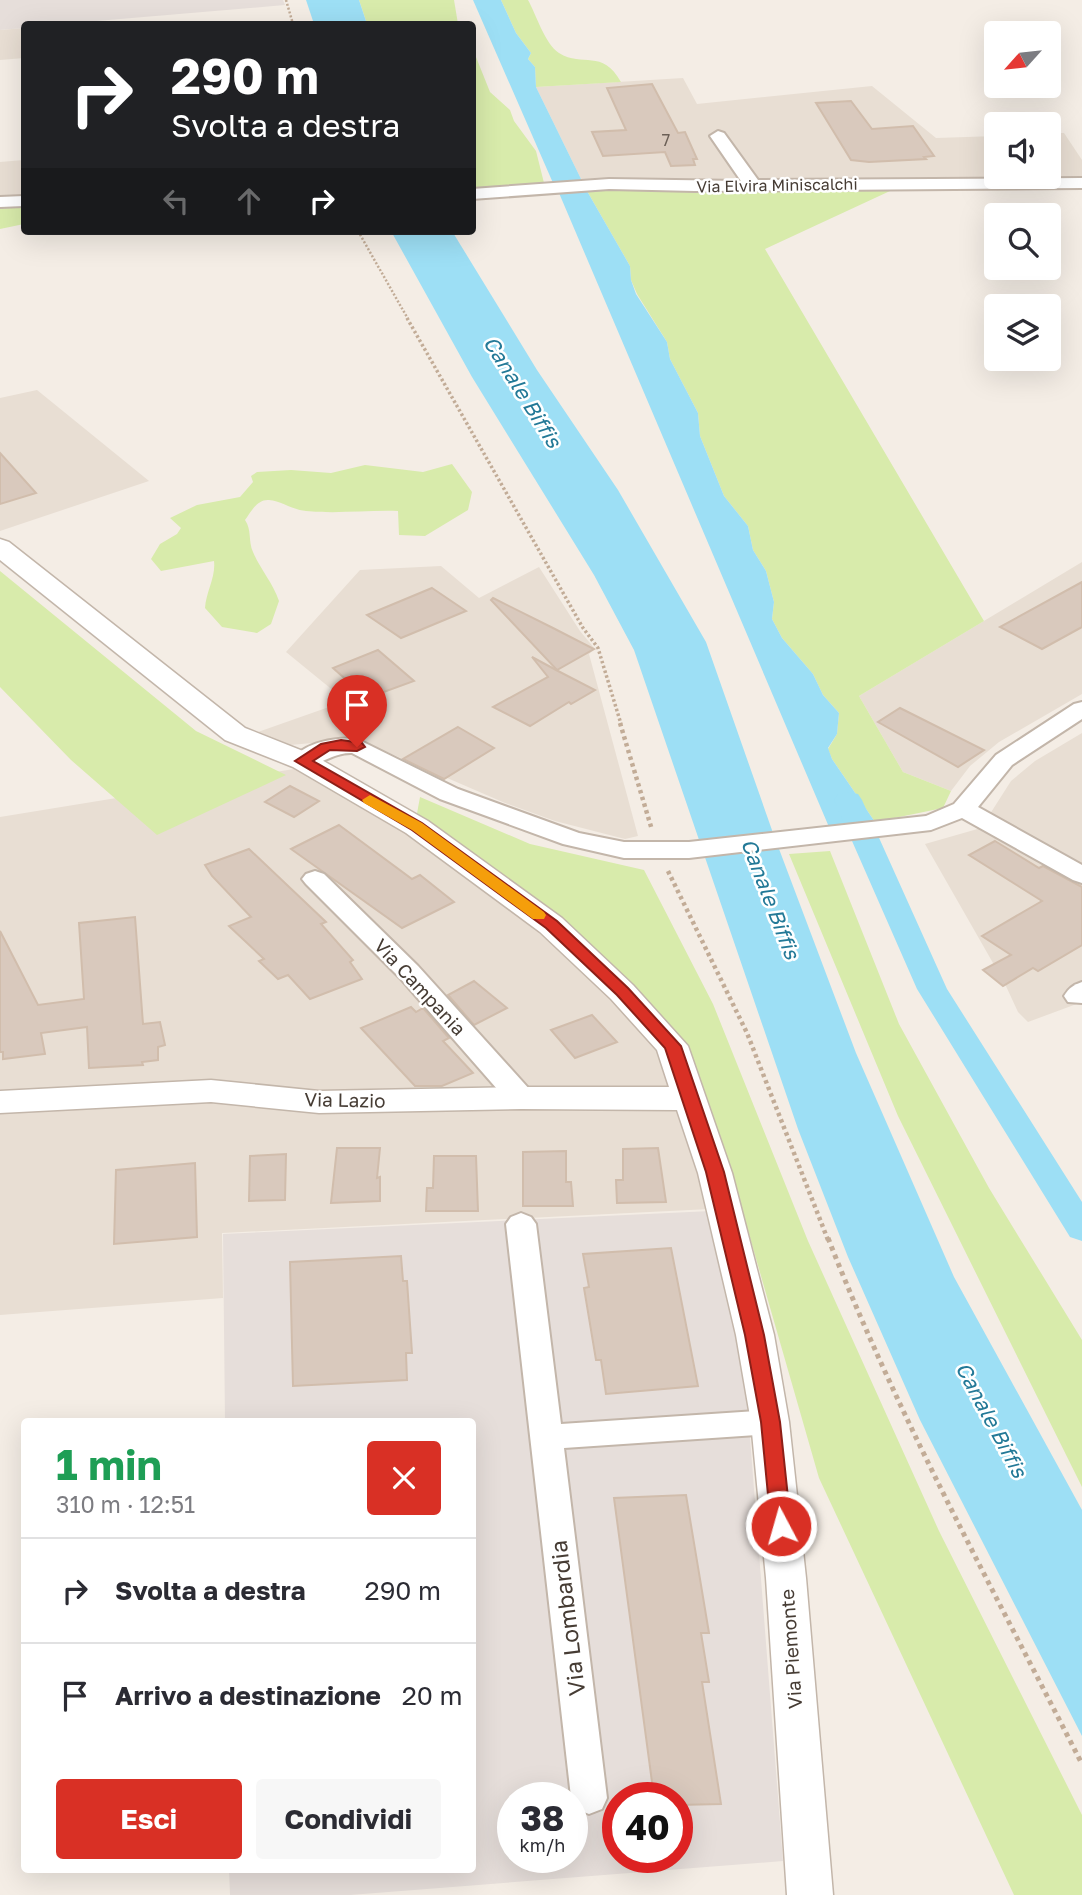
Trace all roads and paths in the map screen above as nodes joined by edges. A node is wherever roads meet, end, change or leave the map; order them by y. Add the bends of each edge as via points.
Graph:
1 (286, 0) edge
2 (292, 21) edge
3 (719, 136) dead end
4 (1082, 183) edge
5 (753, 186) junction
6 (476, 194) edge
7 (21, 201) edge
8 (0, 202) edge
9 (360, 235) edge
10 (0, 547) edge
11 (1082, 709) edge
12 (303, 761) junction
13 (963, 809) junction
14 (659, 852) junction
15 (1082, 876) edge
16 (315, 879) dead end
17 (521, 1098) junction
18 (691, 1099) junction
19 (0, 1102) edge
20 (521, 1224) dead end
21 (771, 1422) junction
22 (546, 1437) junction
23 (1082, 1764) edge
24 (589, 1798) dead end
25 (810, 1895) edge

1 - 2 path
3 - 5 street
4 - 5 street, Via Elvira Miniscalchi
5 - 6 street, Via Elvira Miniscalchi via 609,184
7 - 8 street
9 - 14 path via 598,648
10 - 12 street, Via Piemonte via 235,734
11 - 13 street via 1004,760
12 - 14 street via 326,747 357,747 449,794 572,839
12 - 18 street, Via Piemonte via 417,827 551,925 672,1046
13 - 14 street via 931,823
13 - 15 street
14 - 23 path via 747,1033 860,1320
16 - 17 street, Via Campania via 409,972
17 - 18 street, Via Lazio
17 - 19 street, Via Lazio via 319,1101 211,1091
18 - 21 street, Via Piemonte via 715,1172
20 - 22 street, Via Lombardia
21 - 22 street
21 - 25 street, Via Piemonte
22 - 24 street, Via Lombardia

